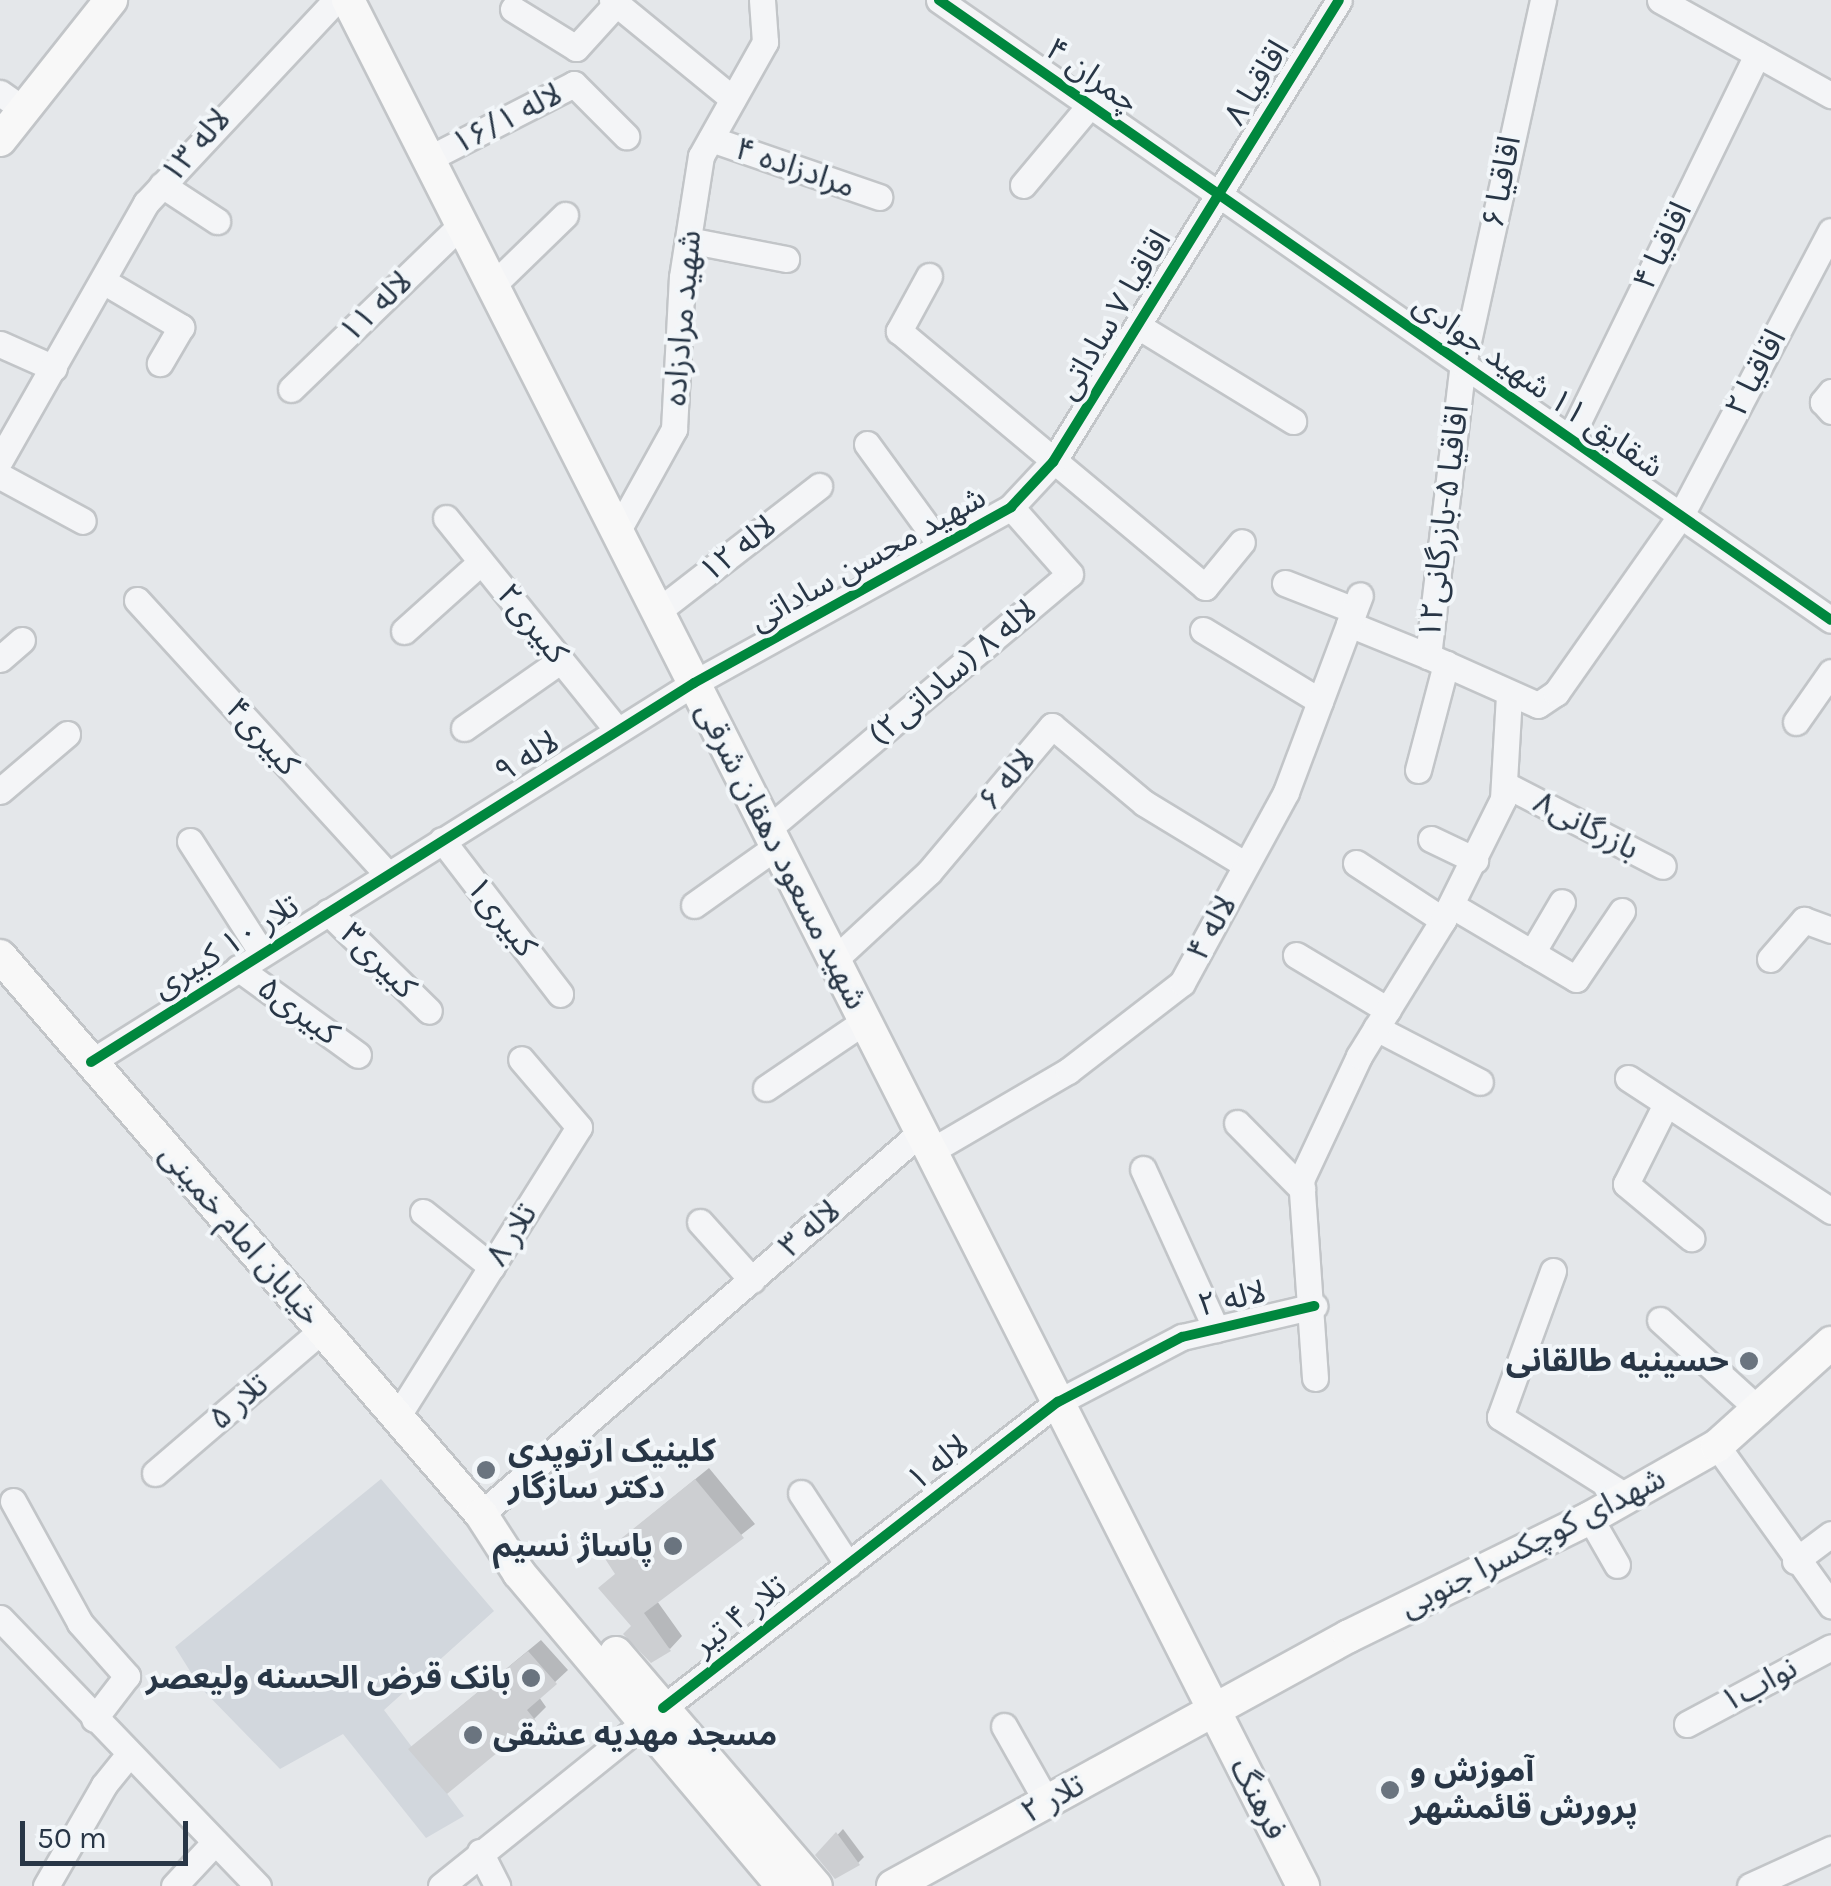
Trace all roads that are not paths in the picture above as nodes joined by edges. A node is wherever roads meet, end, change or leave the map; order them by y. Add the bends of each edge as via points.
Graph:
1 (111, 0) edge
2 (336, 0) edge
3 (348, 0) edge
4 (762, 0) edge
5 (939, 0) edge
6 (1339, 0) edge
7 (1543, 0) edge
8 (1660, 0) edge
9 (614, 2) edge
10 (513, 9) dead end
11 (1757, 54) junction
12 (1831, 95) edge
13 (733, 99) junction
14 (12, 102) edge
15 (1090, 105) junction
16 (626, 136) dead end
17 (710, 139) junction
18 (0, 140) edge
19 (428, 159) junction
20 (162, 185) junction
21 (1024, 185) dead end
22 (1216, 193) junction
23 (879, 197) dead end
24 (564, 215) dead end
25 (217, 221) dead end
26 (461, 224) junction
27 (1831, 231) edge
28 (688, 240) junction
29 (786, 258) dead end
30 (928, 276) dead end
31 (103, 281) junction
32 (492, 286) junction
33 (1138, 326) junction
34 (0, 344) edge
35 (160, 363) dead end
36 (1463, 364) junction
37 (54, 368) junction
38 (291, 389) dead end
39 (1831, 392) edge
40 (1831, 411) edge
41 (1292, 421) dead end
42 (1570, 438) junction
43 (867, 444) dead end
44 (0, 460) edge
45 (1053, 462) junction
46 (0, 476) edge
47 (819, 486) dead end
48 (1012, 507) junction
49 (1681, 516) junction
50 (446, 518) dead end
51 (83, 521) dead end
52 (618, 532) junction
53 (1242, 542) dead end
54 (941, 546) junction
55 (482, 562) junction
56 (1285, 583) dead end
57 (136, 600) dead end
58 (1354, 610) junction
59 (658, 611) junction
60 (1831, 620) edge
61 (1203, 630) dead end
62 (404, 632) dead end
63 (22, 640) dead end
64 (0, 659) edge
65 (560, 660) junction
66 (1437, 660) junction
67 (1831, 672) edge
68 (694, 682) junction
69 (1510, 696) junction
70 (1320, 701) junction
71 (1796, 722) dead end
72 (464, 728) dead end
73 (617, 730) junction
74 (66, 734) dead end
75 (1418, 770) dead end
76 (1508, 786) junction
77 (0, 791) edge
78 (772, 838) junction
79 (1431, 838) dead end
80 (442, 840) junction
81 (190, 841) dead end
82 (1475, 860) junction
83 (1356, 863) dead end
84 (1246, 865) junction
85 (1664, 866) dead end
86 (387, 874) junction
87 (1562, 902) dead end
88 (694, 905) dead end
89 (328, 912) junction
90 (1447, 912) junction
91 (1622, 912) dead end
92 (1831, 930) edge
93 (262, 953) junction
94 (1532, 953) junction
95 (1296, 954) dead end
96 (0, 956) edge
97 (1770, 958) dead end
98 (834, 960) junction
99 (238, 968) junction
100 (560, 994) dead end
101 (428, 1011) dead end
102 (1382, 1019) junction
103 (865, 1021) junction
104 (358, 1054) dead end
105 (521, 1059) dead end
106 (91, 1062) junction
107 (1628, 1078) dead end
108 (1480, 1082) dead end
109 (766, 1088) dead end
110 (1666, 1104) junction
111 (1238, 1123) dead end
112 (926, 1141) junction
113 (1143, 1168) dead end
114 (1302, 1189) junction
115 (1831, 1211) edge
116 (423, 1212) dead end
117 (700, 1222) dead end
118 (1690, 1238) dead end
119 (492, 1267) junction
120 (1554, 1272) dead end
121 (752, 1280) junction
122 (1314, 1306) junction
123 (1660, 1320) dead end
124 (1216, 1328) junction
125 (322, 1330) junction
126 (1831, 1343) edge
127 (1315, 1378) dead end
128 (1058, 1402) junction
129 (1760, 1411) junction
130 (397, 1418) junction
131 (1717, 1446) junction
132 (155, 1473) dead end
133 (801, 1493) dead end
134 (1627, 1497) junction
135 (12, 1501) dead end
136 (480, 1514) junction
137 (1590, 1518) junction
138 (1831, 1534) edge
139 (1795, 1561) junction
140 (848, 1564) junction
141 (1618, 1565) dead end
142 (1831, 1605) edge
143 (0, 1618) edge
144 (1831, 1647) edge
145 (1212, 1712) junction
146 (654, 1715) junction
147 (94, 1719) junction
148 (1687, 1724) dead end
149 (1004, 1726) dead end
150 (130, 1754) junction
151 (1048, 1802) junction
152 (216, 1842) junction
153 (1831, 1848) edge
154 (480, 1852) junction
155 (46, 1886) edge
156 (174, 1886) edge
157 (258, 1886) edge
158 (441, 1886) edge
159 (497, 1886) edge
160 (783, 1886) edge
161 (816, 1886) edge
162 (893, 1886) edge
163 (1303, 1886) edge
164 (1750, 1886) edge

1 - 14 main road
2 - 20 street, لاله ۱۳
3 - 19 main road, شهید مسعود دهقان شرقی
4 - 13 street, شهید مرادزاده via 765,42
5 - 15 street, چمران ۴
6 - 22 street, اقاقیا ۸
7 - 36 street, اقاقیا ۶
8 - 11 street
9 - 10 street via 576,48
9 - 13 street
11 - 12 street
11 - 42 street, اقاقیا ۴
13 - 17 street, شهید مرادزاده
14 - 18 main road
15 - 21 street
15 - 22 street, چمران ۴
16 - 19 street, لاله ۱۶/۱ via 574,84
17 - 23 street, مرادزاده ۴
17 - 28 street, شهید مرادزاده via 701,156
19 - 26 main road, شهید مسعود دهقان شرقی
20 - 25 street
20 - 31 street, لاله ۱۳
22 - 33 street, اقاقیا ۷ ساداتی
22 - 36 street, شقایق ۱۱ شهید جوادی
24 - 32 street
26 - 32 main road, شهید مسعود دهقان شرقی
26 - 38 street, لاله ۱۱
27 - 49 street, اقاقیا ۲
28 - 29 street
28 - 52 street, شهید مرادزاده via 674,428
30 - 45 street via 899,331
31 - 35 street via 181,326
31 - 37 street, لاله ۱۳
32 - 52 main road, شهید مسعود دهقان شرقی
33 - 41 street
33 - 45 street, اقاقیا ۷ ساداتی
34 - 37 street
36 - 42 street, شقایق ۱۱ شهید جوادی
36 - 66 street, اقاقیا ۵-بازرگانی۱۲
37 - 44 street, لاله ۱۳
39 - 40 street via 1823,402
42 - 49 street, شقایق ۱۱ شهید جوادی
43 - 54 street
45 - 48 street, شهید محسن ساداتی
45 - 53 street via 1206,587
46 - 51 street
47 - 59 street, لاله ۱۲
48 - 54 street, شهید محسن ساداتی
48 - 78 street, لاله ۸ (ساداتی۲) via 1070,574
49 - 60 street, شقایق ۱۱ شهید جوادی
49 - 69 street, اقاقیا ۲ via 1556,693 1538,705
50 - 55 street, کبیری۲
52 - 59 main road, شهید مسعود دهقان شرقی
54 - 68 street, شهید محسن ساداتی
55 - 62 street
55 - 65 street, کبیری۲
56 - 58 street, اقاقیا ۵-بازرگانی۱۲
57 - 86 street, کبیری۴
58 - 66 street, اقاقیا ۵-بازرگانی۱۲
58 - 70 street, لاله ۴
59 - 68 main road, شهید مسعود دهقان شرقی
61 - 70 street
63 - 64 street
65 - 72 street
65 - 73 street, کبیری۲
66 - 69 street
66 - 75 street
67 - 71 street
68 - 73 street, لاله ۹
68 - 78 main road, شهید مسعود دهقان شرقی
69 - 76 street
70 - 84 street, لاله ۴ via 1286,792
73 - 80 street, لاله ۹
74 - 77 street
76 - 82 street
76 - 85 street, بازرگانی۸
78 - 88 street
78 - 98 main road, شهید مسعود دهقان شرقی
79 - 82 street
80 - 86 street, لاله ۹
80 - 100 street, کبیری۱
81 - 93 street
82 - 90 street
83 - 90 street
84 - 98 street, لاله ۶ via 1144,804 1052,726 929,872
84 - 112 street, لاله ۴ via 1182,983 1068,1071
86 - 89 street, تلار ۱۰ کبیری
87 - 94 street
89 - 93 street, تلار ۱۰ کبیری
89 - 101 street, کبیری۳
90 - 94 street
90 - 102 street
91 - 94 street via 1576,979
92 - 97 street via 1804,920
93 - 99 street, تلار ۱۰ کبیری
95 - 102 street
96 - 106 main road, خیابان امام خمینی
98 - 103 main road, شهید مسعود دهقان شرقی
99 - 104 street, کبیری۵
99 - 106 street, تلار ۱۰ کبیری
102 - 108 street
102 - 114 street
103 - 109 street
103 - 112 main road, شهید مسعود دهقان شرقی
105 - 119 street, تلار ۸ via 578,1128
106 - 125 main road, خیابان امام خمینی
107 - 110 street
110 - 115 street
110 - 118 street via 1626,1184
111 - 114 street
112 - 121 street, لاله ۳
112 - 128 main road, شهید مسعود دهقان شرقی
113 - 124 street
114 - 122 street, لاله ۲
116 - 119 street
117 - 121 street
119 - 130 street, تلار ۸
120 - 134 street via 1500,1417
121 - 136 street, لاله ۳
122 - 124 street, لاله ۲
122 - 127 street
123 - 129 street
124 - 128 street, لاله ۲ via 1182,1337
125 - 130 main road, خیابان امام خمینی
125 - 132 street, تلار ۵
126 - 129 main road, شهدای کوچکسرا جنوبی
128 - 140 street, لاله ۱
128 - 145 main road, شهید مسعود دهقان شرقی
129 - 131 main road, شهدای کوچکسرا جنوبی
130 - 136 main road, خیابان امام خمینی
131 - 134 main road, شهدای کوچکسرا جنوبی
131 - 139 street
133 - 140 street
134 - 137 main road, شهدای کوچکسرا جنوبی
135 - 147 street via 80,1623 127,1676
136 - 146 main road, خیابان امام خمینی via 519,1573
137 - 141 street
137 - 145 main road, شهدای کوچکسرا جنوبی
138 - 139 street
139 - 142 street
140 - 146 street, تلار ۴ تیر
143 - 147 street
144 - 148 street, نواب۱
145 - 151 main road, تلار ۲
145 - 163 main road, فرهنگ
146 - 154 street, تلار ۴ تیر
146 - 160 main road, خیابان امام خمینی
146 - 161 main road, خیابان امام خمینی
147 - 150 street
149 - 151 street
150 - 152 street
150 - 155 street via 104,1785
151 - 162 main road, تلار ۲
152 - 156 street
152 - 157 street
153 - 164 street
154 - 158 street, تلار ۴ تیر
154 - 159 street

